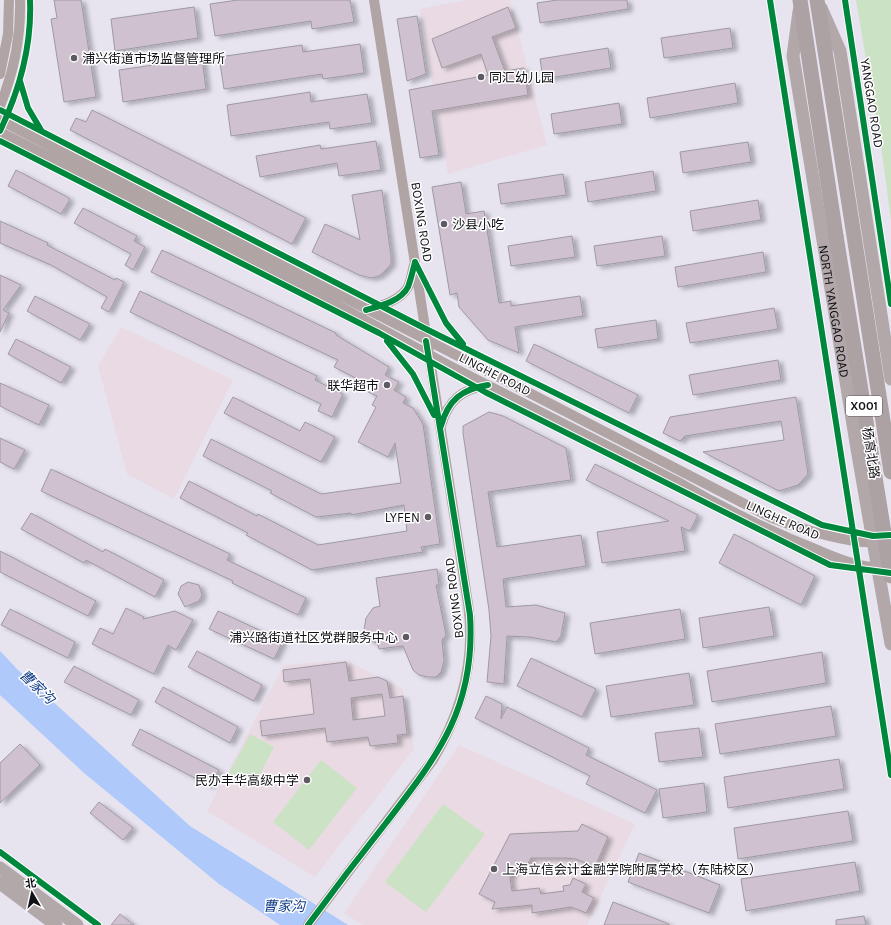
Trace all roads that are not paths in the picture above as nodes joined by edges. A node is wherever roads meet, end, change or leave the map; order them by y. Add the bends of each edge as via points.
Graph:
1 (9, 0) edge
2 (20, 0) edge
3 (374, 0) edge
4 (818, 0) edge
5 (800, 1) edge
6 (0, 74) edge
7 (0, 106) edge
8 (0, 120) edge
9 (0, 132) edge
10 (836, 236) joint
11 (415, 262) junction
12 (366, 310) junction
13 (426, 341) junction
14 (428, 354) junction
15 (891, 378) edge
16 (488, 385) junction
17 (440, 430) junction
18 (891, 472) edge
19 (891, 541) edge
20 (874, 543) junction
21 (885, 567) edge
22 (891, 576) edge
23 (891, 644) edge
24 (0, 868) edge
25 (0, 883) edge
26 (56, 925) edge
27 (76, 925) edge
28 (308, 925) edge

1 - 6 street via 8,34
2 - 7 street via 17,52
3 - 11 street, BOXING ROAD
4 - 15 main road, X001 via 840,51
4 - 18 highway, 杨高北路 / X001
5 - 10 highway, NORTH YANGGAO ROAD / X001
5 - 20 main road, NORTH YANGGAO ROAD / X001 via 793,56
8 - 12 street, LINGHE ROAD
9 - 14 street, LINGHE ROAD via 248,257
10 - 22 highway, 杨高北路 / X001, bridge
11 - 12 street via 407,288 399,297 382,306
11 - 13 street, BOXING ROAD
12 - 13 street, LINGHE ROAD
13 - 14 street, BOXING ROAD
13 - 20 street, LINGHE ROAD via 772,518 853,541
14 - 16 street, LINGHE ROAD
14 - 17 street, BOXING ROAD
16 - 17 street via 476,387 456,398 445,411
16 - 21 street, LINGHE ROAD via 768,529 836,557
17 - 28 street, BOXING ROAD via 470,615 470,654 466,683 452,724 433,760
19 - 20 street, LINGHE ROAD
20 - 21 main road, NORTH YANGGAO ROAD / X001
21 - 23 main road, NORTH YANGGAO ROAD / X001
24 - 27 main road
25 - 26 main road

